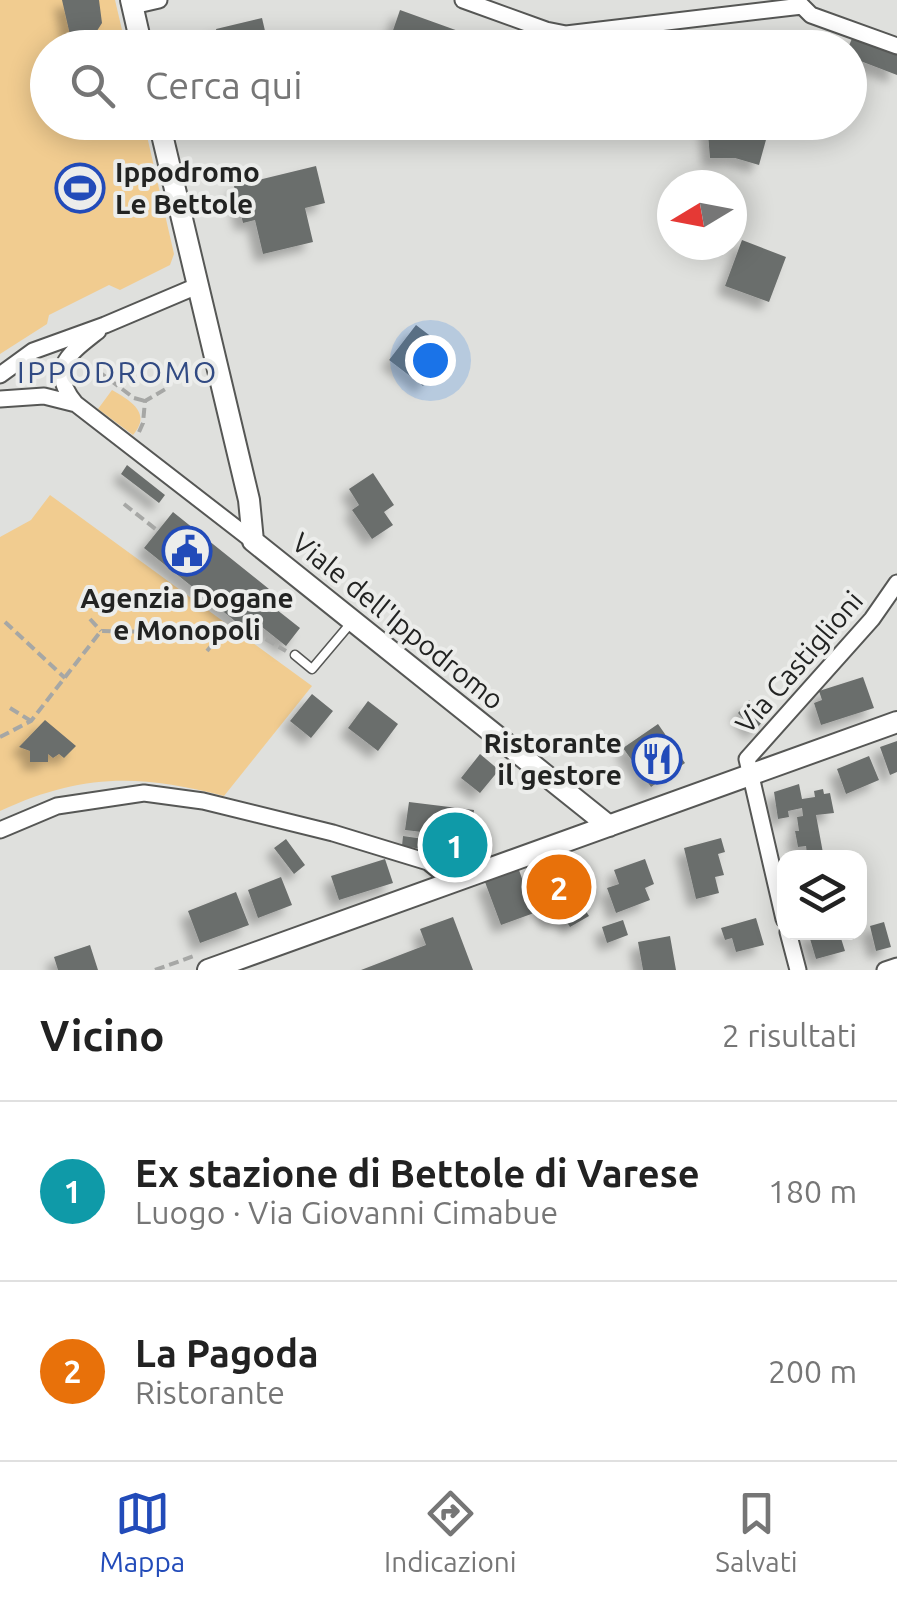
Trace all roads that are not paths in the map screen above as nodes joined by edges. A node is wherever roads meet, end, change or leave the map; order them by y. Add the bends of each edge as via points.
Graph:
1 (158, 0) edge
2 (464, 0) edge
3 (801, 2) edge
4 (132, 3) edge
5 (138, 30) edge
6 (546, 30) edge
7 (595, 30) edge
8 (853, 30) edge
9 (867, 35) edge
10 (897, 46) edge
11 (164, 140) edge
12 (197, 286) junction
13 (105, 325) junction
14 (0, 375) edge
15 (0, 399) edge
16 (76, 404) junction
17 (253, 541) junction
18 (897, 583) edge
19 (354, 620) junction
20 (295, 655) road end
21 (897, 722) edge
22 (748, 776) junction
23 (609, 826) junction
24 (0, 830) edge
25 (452, 882) junction
26 (777, 890) edge
27 (790, 940) edge
28 (897, 966) edge
29 (221, 968) edge
30 (798, 970) edge
31 (884, 970) edge

1 - 4 street
2 - 6 street
3 - 7 street
3 - 8 street via 811,15
4 - 5 street
9 - 10 street
11 - 12 street, Viale dell'Ippodromo
12 - 13 street
12 - 17 street, Viale dell'Ippodromo via 250,500
13 - 14 street via 33,351
13 - 16 street via 64,364 64,389
15 - 16 street via 44,396
16 - 17 street
17 - 19 street, Viale dell'Ippodromo
18 - 22 street, Via Castiglioni via 747,759
19 - 20 lane via 312,669
19 - 23 street, Viale dell'Ippodromo
21 - 22 street
22 - 23 street
22 - 26 street
23 - 25 street
24 - 25 street via 57,806 144,793 203,800 334,833 428,862
25 - 29 street
27 - 30 street
28 - 31 street

